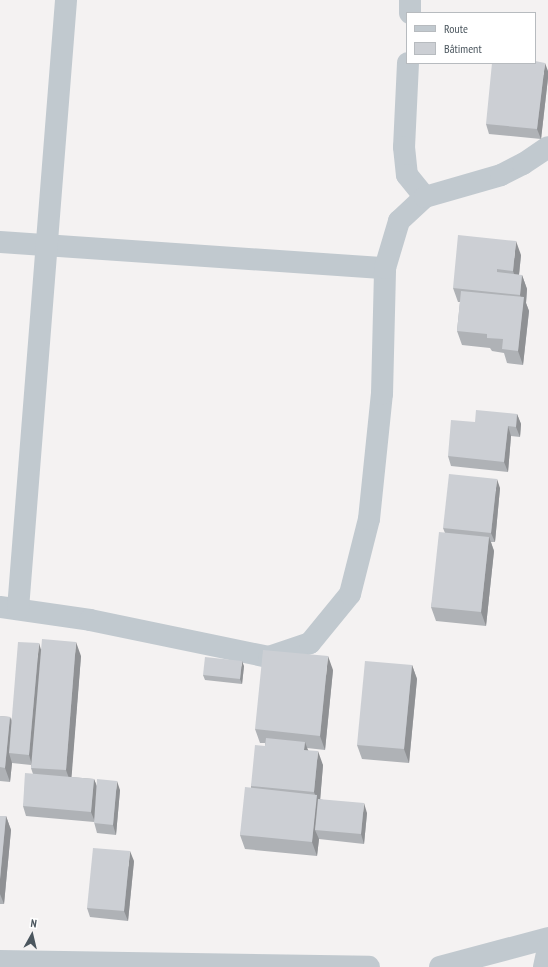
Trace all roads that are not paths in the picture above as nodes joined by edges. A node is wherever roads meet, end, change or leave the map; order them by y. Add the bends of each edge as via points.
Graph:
1 (66, 0) edge
2 (410, 0) edge
3 (410, 12) edge
4 (408, 64) edge
5 (548, 147) edge
6 (425, 197) junction
7 (0, 242) edge
8 (47, 245) junction
9 (385, 268) junction
10 (9, 608) edge
11 (548, 938) edge
12 (548, 948) edge
13 (0, 961) edge
14 (369, 967) edge
15 (440, 967) edge
16 (544, 967) edge

1 - 8 street
2 - 3 street
4 - 6 street via 404,147 407,175
5 - 6 street via 501,175
6 - 9 street via 399,221
7 - 8 street
8 - 9 street
8 - 10 street
9 - 10 street via 382,394 369,519 350,594 310,643 269,657 90,620
11 - 15 street
12 - 16 street
13 - 14 street

